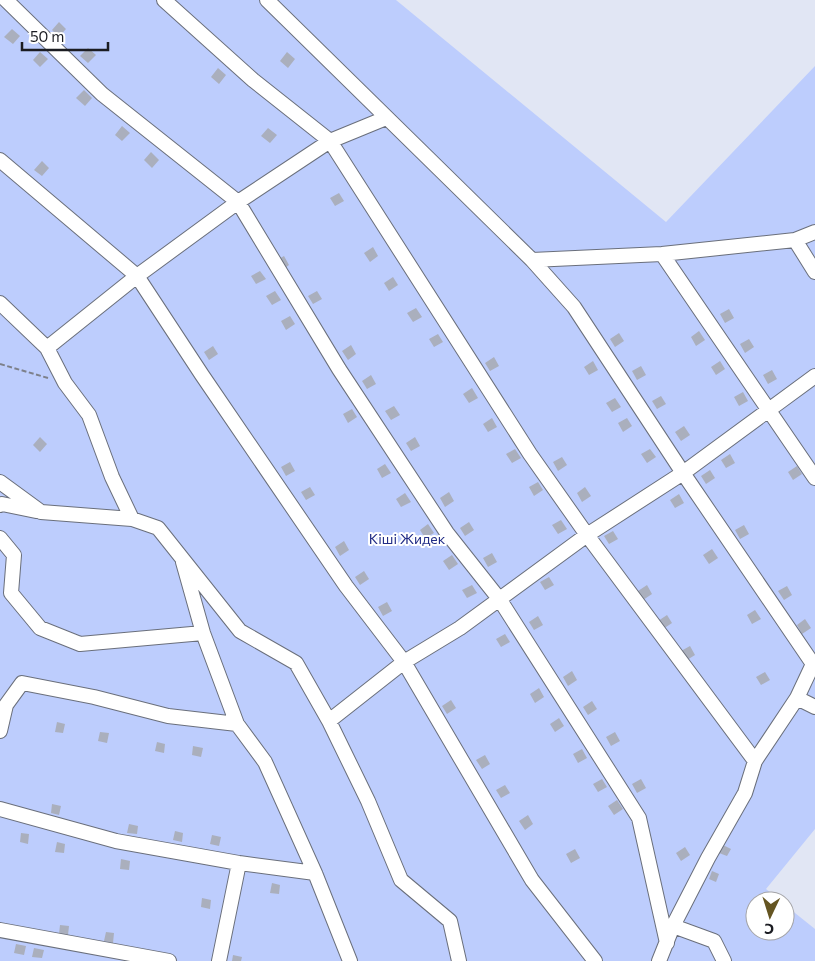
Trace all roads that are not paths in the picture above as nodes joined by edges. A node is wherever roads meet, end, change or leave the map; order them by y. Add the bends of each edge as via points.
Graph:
1 (6, 0) edge
2 (164, 0) edge
3 (267, 0) edge
4 (386, 118) junction
5 (330, 141) junction
6 (0, 160) edge
7 (238, 202) junction
8 (815, 232) edge
9 (795, 240) junction
10 (662, 254) junction
11 (532, 260) junction
12 (815, 272) edge
13 (137, 276) junction
14 (0, 303) edge
15 (47, 348) junction
16 (815, 376) edge
17 (769, 410) junction
18 (683, 472) junction
19 (815, 478) edge
20 (0, 482) edge
21 (0, 505) edge
22 (41, 512) junction
23 (132, 519) junction
24 (588, 535) junction
25 (0, 538) edge
26 (181, 556) junction
27 (500, 600) junction
28 (203, 633) junction
29 (404, 662) junction
30 (814, 663) edge
31 (797, 698) junction
32 (815, 707) edge
33 (329, 721) junction
34 (237, 724) junction
35 (0, 731) edge
36 (755, 761) junction
37 (0, 809) edge
38 (239, 863) junction
39 (315, 873) junction
40 (674, 926) junction
41 (0, 930) edge
42 (666, 943) junction
43 (169, 961) edge
44 (219, 961) edge
45 (350, 961) edge
46 (459, 961) edge
47 (595, 961) edge
48 (659, 961) edge
49 (724, 961) edge

1 - 7 street via 102,94
2 - 5 street via 253,80
3 - 4 street
4 - 5 street
4 - 11 street
5 - 7 street
5 - 24 street via 530,454
6 - 13 street
7 - 13 street
7 - 27 street via 339,369 448,533
8 - 9 street
9 - 10 street
9 - 12 street
10 - 11 street
10 - 17 street
11 - 18 street via 574,306
13 - 15 street
13 - 29 street via 346,586
14 - 15 street
15 - 23 street via 65,383 89,415 112,478
16 - 17 street
17 - 18 street
17 - 19 street
18 - 24 street
18 - 30 street
20 - 22 street
21 - 22 street
22 - 23 street
23 - 26 street via 158,528
24 - 27 street
24 - 36 street
25 - 28 street via 14,555 11,593 40,628 80,644
26 - 28 street
26 - 33 street via 240,631 296,663
27 - 29 street
27 - 42 street via 639,818
28 - 34 street
29 - 33 street
29 - 47 street via 532,880
30 - 31 street
31 - 32 street
31 - 36 street
33 - 46 street via 368,801 401,880 450,921
34 - 35 street via 168,716 22,683 6,705
34 - 39 street via 265,762
36 - 40 street via 745,793
37 - 38 street via 116,841
38 - 39 street
38 - 44 street
39 - 45 street
40 - 42 street
40 - 49 street via 714,941
41 - 43 street
42 - 48 street

